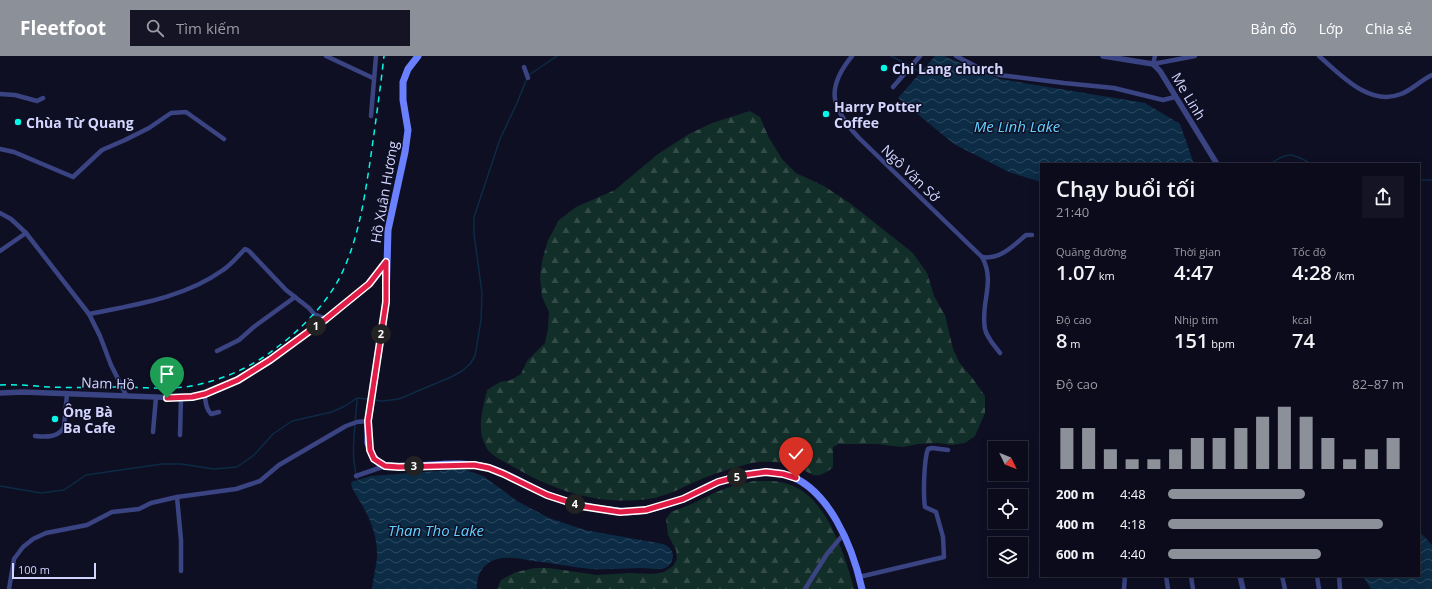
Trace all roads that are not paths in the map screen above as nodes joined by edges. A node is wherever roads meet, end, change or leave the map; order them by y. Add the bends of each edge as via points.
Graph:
1 (326, 56) edge
2 (376, 56) edge
3 (418, 56) edge
4 (852, 56) edge
5 (920, 56) edge
6 (956, 56) edge
7 (1103, 56) edge
8 (1155, 56) edge
9 (1195, 56) edge
10 (1319, 56) edge
11 (1153, 64) junction
12 (524, 67) dead end
13 (1432, 75) edge
14 (373, 78) junction
15 (528, 78) dead end
16 (893, 87) dead end
17 (0, 94) edge
18 (1175, 97) junction
19 (42, 98) dead end
20 (371, 116) dead end
21 (224, 139) dead end
22 (0, 149) edge
23 (1216, 163) edge
24 (0, 213) edge
25 (26, 234) junction
26 (1032, 235) dead end
27 (0, 251) edge
28 (982, 257) junction
29 (386, 262) junction
30 (295, 297) junction
31 (88, 314) junction
32 (326, 319) junction
33 (217, 351) dead end
34 (1000, 353) dead end
35 (0, 393) edge
36 (67, 394) junction
37 (205, 394) junction
38 (126, 395) junction
39 (156, 397) junction
40 (181, 398) junction
41 (219, 412) dead end
42 (369, 418) junction
43 (153, 432) dead end
44 (180, 435) dead end
45 (35, 436) dead end
46 (948, 450) dead end
47 (385, 466) junction
48 (356, 476) dead end
49 (177, 497) junction
50 (843, 535) junction
51 (181, 571) dead end
52 (859, 577) junction
53 (1124, 577) edge
54 (1166, 577) edge
55 (1191, 577) edge
56 (1240, 577) edge
57 (1282, 577) edge
58 (1317, 577) edge
59 (1339, 577) edge
60 (9, 589) edge
61 (805, 589) edge
62 (862, 589) edge
63 (1124, 589) edge
64 (1168, 589) edge
65 (1193, 589) edge
66 (1243, 589) edge
67 (1285, 589) edge
68 (1319, 589) edge
69 (1340, 589) edge

1 - 14 street
2 - 14 street
3 - 29 main road, Hồ Xuân Hương via 408,69 403,82 408,130 388,230
4 - 28 street, Ngô Văn Sở via 840,72 835,85 836,105 844,121
5 - 16 street
6 - 18 street via 999,75 1114,88 1163,100
7 - 11 street
8 - 11 street
9 - 11 street
10 - 13 street via 1359,88 1380,96 1402,94
11 - 18 street, Me Linh
12 - 15 street
14 - 20 street
17 - 19 street via 34,101 40,101
18 - 23 street, Me Linh
21 - 22 street via 186,112 171,112 149,128 102,150 73,177 14,152
24 - 25 street via 11,219
25 - 27 street
25 - 31 street
26 - 28 street via 1026,235 994,258
28 - 34 street, Ngô Văn Sở via 988,270 985,329
29 - 32 street, Nam Hồ via 369,284
29 - 42 main road, Hồ Xuân Hương via 386,302
30 - 31 street via 245,249 223,270 182,292 139,305
30 - 32 street via 314,314
30 - 33 street via 239,340
31 - 38 street
32 - 37 street, Nam Hồ via 238,380
35 - 36 street, Nam Hồ
36 - 38 street, Nam Hồ
36 - 45 street via 62,431 52,436
37 - 40 street, Nam Hồ
37 - 41 street via 209,412
38 - 39 street, Nam Hồ
39 - 40 street, Nam Hồ
39 - 43 street
40 - 44 street
42 - 47 main road, Hồ Xuân Hương via 370,450 374,459
42 - 49 street via 346,426 279,465 260,481 236,489
46 - 52 street via 928,449 925,490 925,507 936,512 943,537 944,557
47 - 48 street
47 - 50 main road via 474,465 489,468 547,495 581,506 620,512 646,510 683,499 718,482 744,475 766,472 783,474 810,486 830,512
49 - 51 street
49 - 60 street via 151,503 139,509 112,512 87,525 46,533 33,539 14,559
50 - 52 main road
50 - 61 street via 827,554
52 - 62 main road
53 - 63 street
54 - 64 street
55 - 65 street
56 - 66 street
57 - 67 street
58 - 68 street
59 - 69 street

